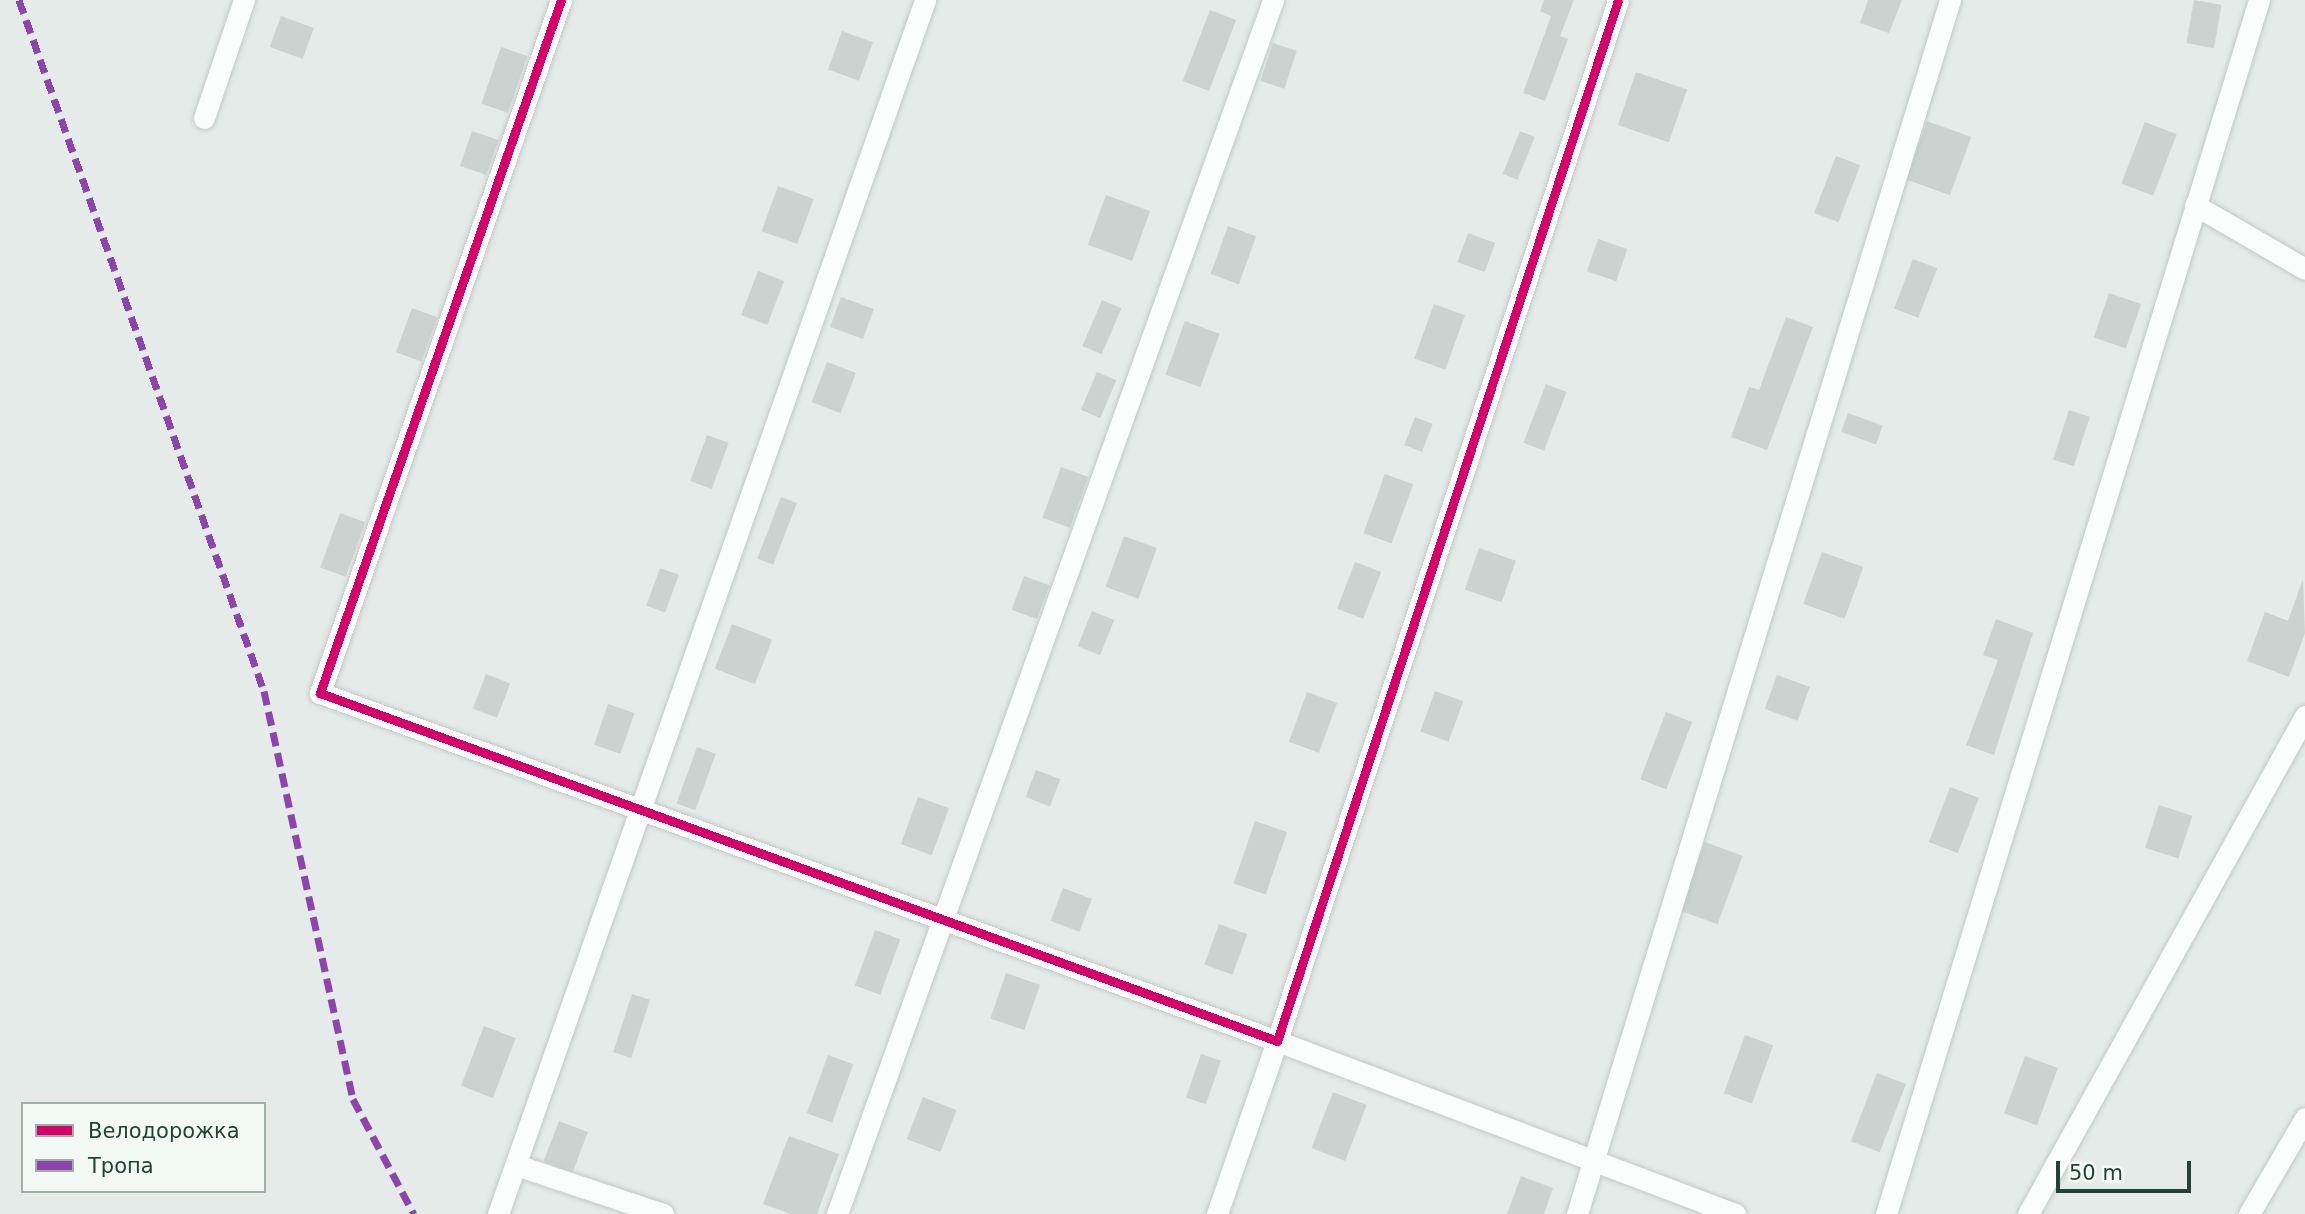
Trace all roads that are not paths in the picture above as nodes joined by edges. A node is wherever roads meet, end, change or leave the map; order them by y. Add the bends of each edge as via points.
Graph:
1 (244, 0) edge
2 (561, 0) edge
3 (925, 0) edge
4 (1273, 0) edge
5 (1619, 0) edge
6 (1950, 0) edge
7 (2259, 0) edge
8 (204, 118) dead end
9 (2195, 205) junction
10 (2305, 269) edge
11 (2305, 716) edge
12 (643, 809) junction
13 (943, 917) junction
14 (1277, 1041) junction
15 (2305, 1118) edge
16 (1592, 1159) junction
17 (516, 1165) junction
18 (498, 1214) edge
19 (663, 1214) edge
20 (837, 1214) edge
21 (1217, 1214) edge
22 (1577, 1214) edge
23 (1735, 1214) edge
24 (1886, 1214) edge
25 (2028, 1214) edge
26 (2249, 1214) edge

1 - 8 street
2 - 12 street via 320,693
3 - 12 street
4 - 13 street
5 - 14 street
6 - 16 street
7 - 9 street
9 - 10 street
9 - 24 street
11 - 25 street
12 - 13 street
12 - 17 street
13 - 14 street
13 - 20 street
14 - 16 street
14 - 21 street
15 - 26 street
16 - 22 street
16 - 23 street
17 - 18 street
17 - 19 street

